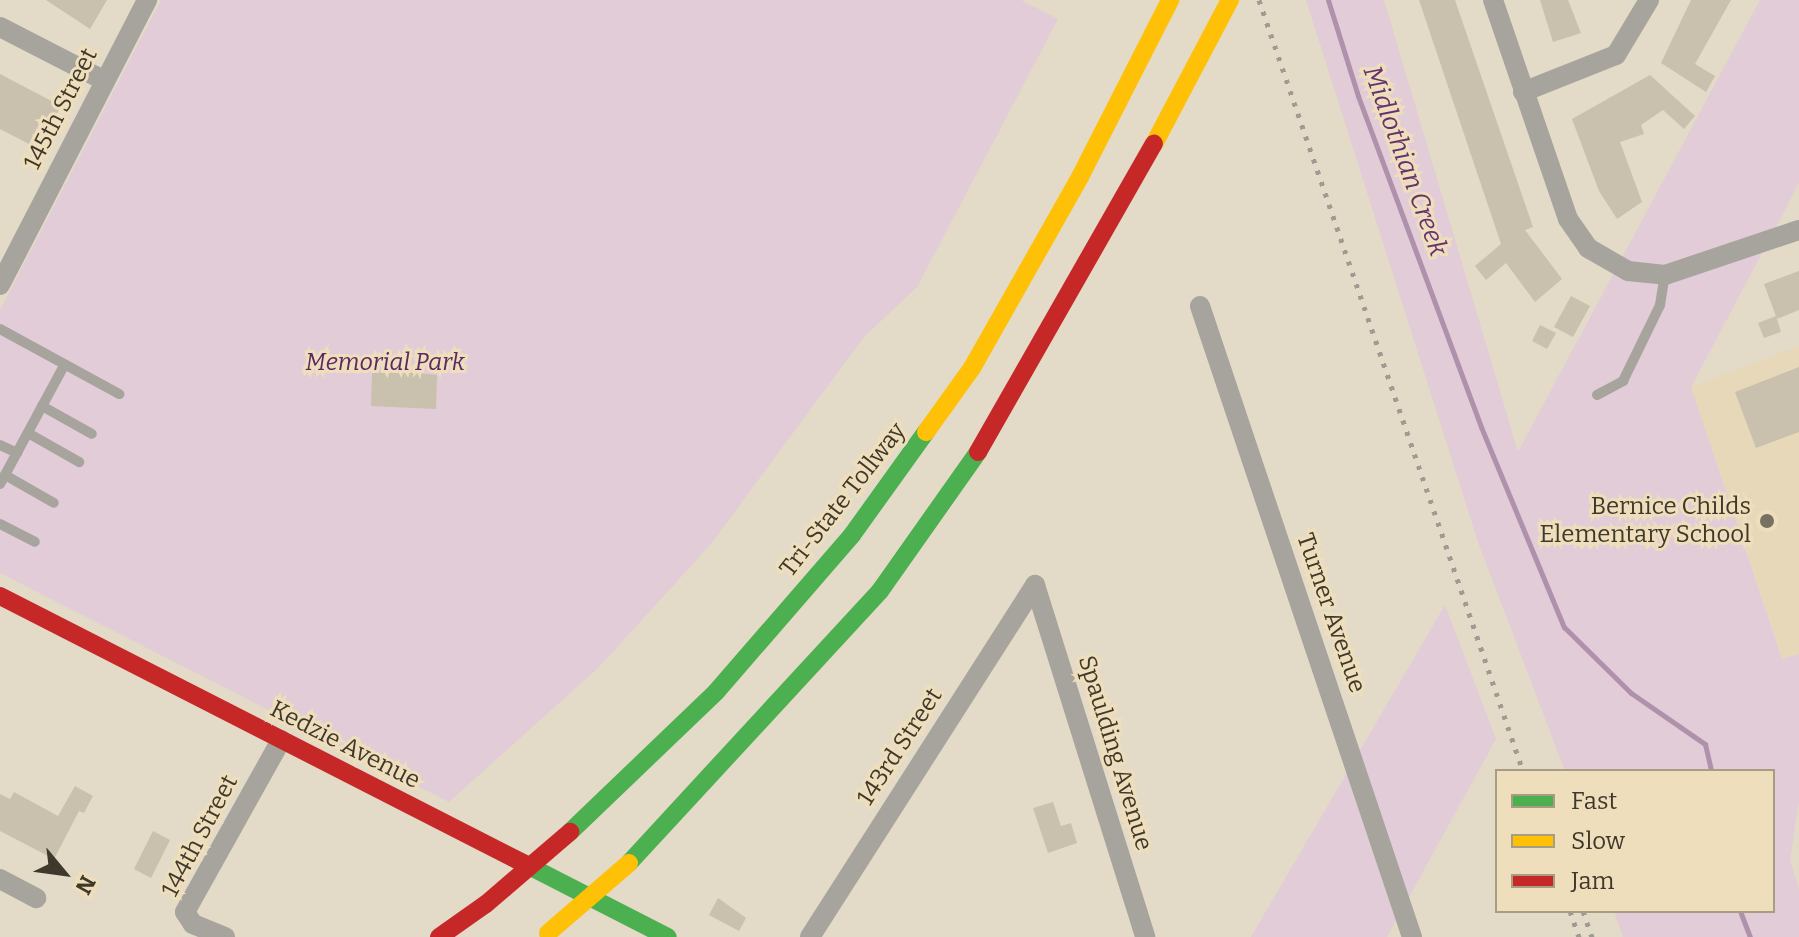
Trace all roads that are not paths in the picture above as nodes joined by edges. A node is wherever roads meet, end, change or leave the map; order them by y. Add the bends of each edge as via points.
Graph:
1 (147, 0) edge
2 (1170, 0) edge
3 (1230, 0) edge
4 (1493, 0) edge
5 (1649, 0) edge
6 (0, 27) edge
7 (105, 81) junction
8 (1523, 92) junction
9 (1799, 230) edge
10 (1665, 275) junction
11 (0, 285) edge
12 (1200, 306) dead end
13 (0, 329) edge
14 (65, 364) junction
15 (119, 394) dead end
16 (1597, 395) dead end
17 (42, 406) junction
18 (28, 433) junction
19 (92, 434) dead end
20 (0, 445) edge
21 (17, 453) junction
22 (79, 462) dead end
23 (2, 480) edge
24 (54, 503) dead end
25 (0, 524) edge
26 (35, 542) dead end
27 (1035, 585) joint
28 (0, 596) edge
29 (281, 740) junction
30 (0, 879) edge
31 (36, 898) dead end
32 (545, 936) edge
33 (225, 937) edge
34 (439, 937) edge
35 (668, 937) edge
36 (810, 937) edge
37 (1145, 937) edge
38 (1412, 937) edge

1 - 7 street, 145th Street
2 - 34 main road, Tri-State Tollway, bridge via 1080,177 972,368 852,535 716,692 570,832
3 - 32 main road, bridge via 1115,219 996,427 880,591 629,863
4 - 8 street
5 - 8 street via 1616,55
6 - 7 street
7 - 11 street, 145th Street
8 - 10 street via 1576,235 1628,271
9 - 10 street
10 - 16 lane via 1660,305 1623,381
12 - 38 street, Turner Avenue
13 - 14 lane
14 - 15 lane
14 - 17 lane
17 - 18 lane
17 - 19 lane
18 - 21 lane
18 - 22 lane
20 - 21 lane
21 - 23 lane
23 - 24 lane
25 - 26 lane
27 - 36 street, 143rd Street
27 - 37 street, Spaulding Avenue
28 - 29 main road, Kedzie Avenue
29 - 33 street, 144th Street via 185,912 193,924
29 - 35 main road, Kedzie Avenue
30 - 31 street

